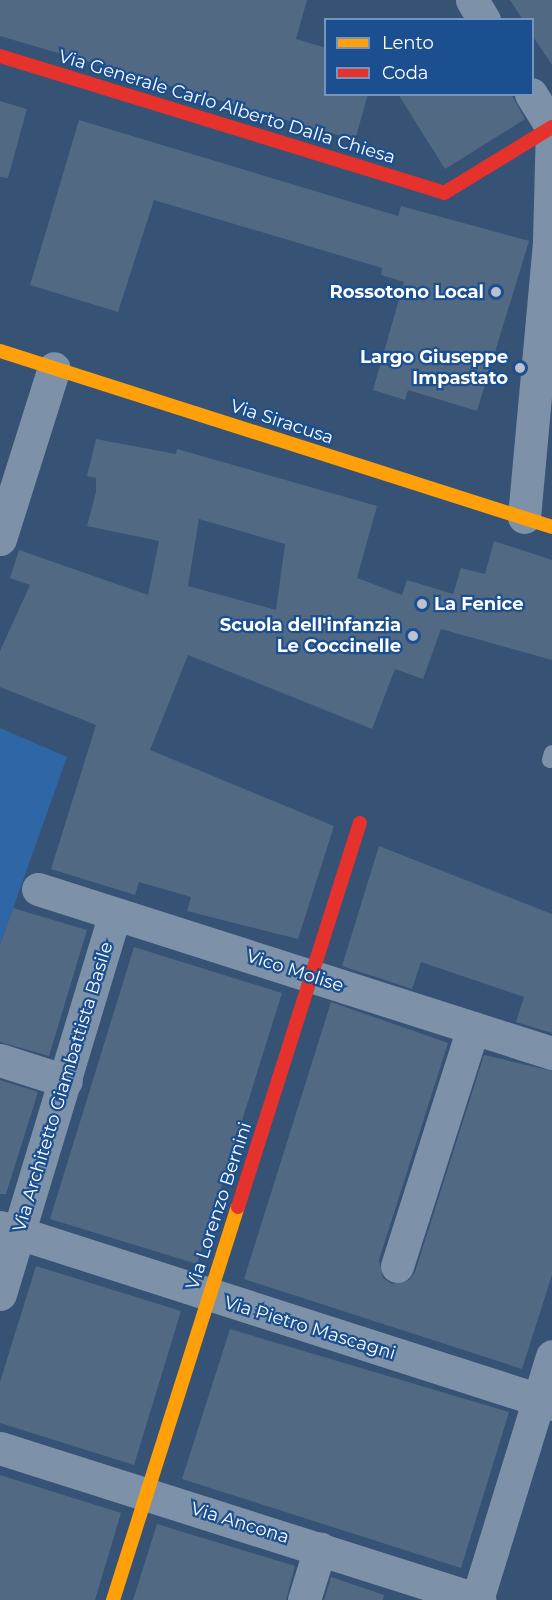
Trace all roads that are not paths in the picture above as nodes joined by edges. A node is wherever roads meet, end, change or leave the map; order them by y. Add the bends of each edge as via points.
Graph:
1 (472, 0) edge
2 (483, 18) edge
3 (0, 56) edge
4 (532, 96) edge
5 (552, 127) edge
6 (549, 240) junction
7 (552, 281) edge
8 (0, 351) edge
9 (54, 368) junction
10 (538, 522) edge
11 (0, 539) edge
12 (360, 823) dead end
13 (38, 889) dead end
14 (115, 914) junction
15 (311, 976) junction
16 (473, 1028) junction
17 (552, 1053) edge
18 (0, 1060) edge
19 (66, 1081) junction
20 (10, 1230) edge
21 (397, 1266) dead end
22 (0, 1294) edge
23 (209, 1297) junction
24 (552, 1356) edge
25 (545, 1402) edge
26 (0, 1448) edge
27 (147, 1494) junction
28 (320, 1548) junction
29 (113, 1600) edge
30 (304, 1600) edge
31 (478, 1600) edge

1 - 2 street
3 - 5 street, Via Generale Carlo Alberto Dalla Chiesa via 444,193
4 - 5 street
5 - 6 street
6 - 7 street
6 - 10 street
8 - 9 street, Via Siracusa
9 - 10 street, Via Siracusa
9 - 11 street
12 - 15 street, Via Lorenzo Bernini
13 - 14 street, Vico Molise
14 - 15 street, Vico Molise
14 - 19 street, Via Architetto Giambattista Basile
15 - 16 street, Vico Molise
15 - 23 street, Via Lorenzo Bernini
16 - 17 street, Vico Molise
16 - 21 street
18 - 19 street
19 - 20 street, Via Architetto Giambattista Basile
20 - 22 street, Via Architetto Giambattista Basile
20 - 23 street, Via Pietro Mascagni
23 - 25 street, Via Pietro Mascagni
23 - 27 street, Via Lorenzo Bernini
24 - 25 street
25 - 31 street
26 - 27 street, Via Ancona
27 - 28 street, Via Ancona
27 - 29 street, Via Lorenzo Bernini
28 - 30 street
28 - 31 street, Via Ancona

